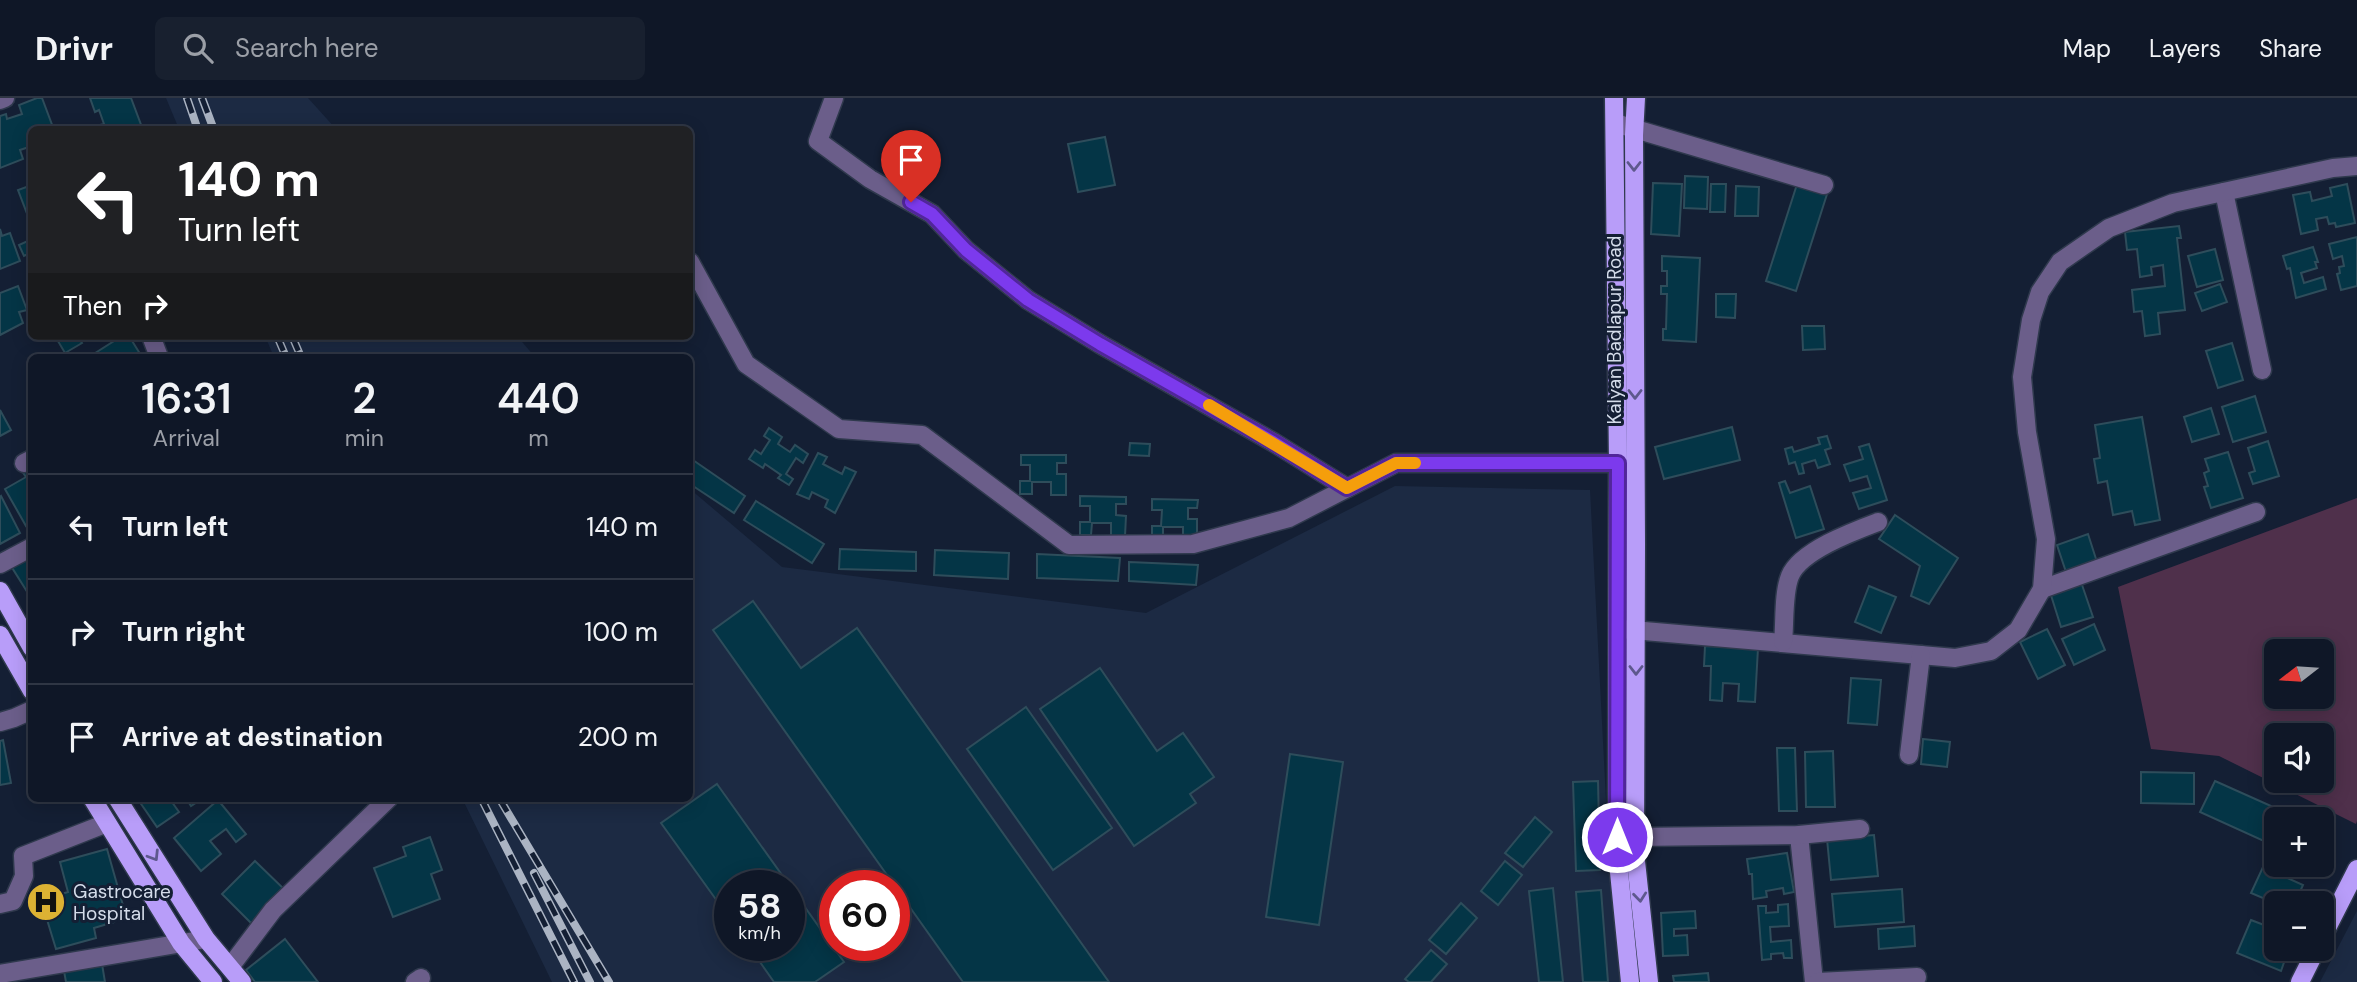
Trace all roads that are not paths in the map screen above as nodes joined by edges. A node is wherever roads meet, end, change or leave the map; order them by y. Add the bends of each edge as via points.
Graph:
1 (5, 98) edge
2 (834, 98) edge
3 (1614, 98) edge
4 (1636, 98) edge
5 (0, 100) edge
6 (1615, 123) junction
7 (1634, 129) junction
8 (2357, 166) edge
9 (1824, 185) dead end
10 (2224, 192) junction
11 (693, 267) edge
12 (2262, 370) dead end
13 (1618, 463) junction
14 (1347, 488) junction
15 (2256, 512) dead end
16 (1878, 522) dead end
17 (28, 549) edge
18 (0, 564) edge
19 (2042, 589) junction
20 (0, 592) edge
21 (1627, 629) junction
22 (0, 635) edge
23 (28, 641) edge
24 (1783, 642) junction
25 (1921, 654) junction
26 (28, 684) edge
27 (28, 712) edge
28 (0, 722) edge
29 (1909, 755) dead end
30 (94, 802) edge
31 (120, 802) edge
32 (385, 802) edge
33 (107, 823) junction
34 (1860, 829) dead end
35 (1799, 835) junction
36 (1635, 837) junction
37 (2357, 869) edge
38 (0, 904) edge
39 (2334, 914) edge
40 (206, 939) junction
41 (181, 943) junction
42 (2310, 961) edge
43 (230, 967) junction
44 (0, 974) edge
45 (1917, 977) dead end
46 (213, 982) edge
47 (242, 982) edge
48 (1630, 982) edge
49 (1649, 982) edge
50 (1816, 982) edge
51 (2300, 982) edge

1 - 5 street
2 - 14 street via 818,141 870,179 932,214 966,250 1028,300
3 - 6 main road, Kalyan Badlapur Road
4 - 7 main road, Kalyan Badlapur Road
6 - 7 street
6 - 13 main road, Kalyan Badlapur Road
7 - 9 street
7 -> 21 main road, Kalyan Badlapur Road
8 - 10 street
10 - 12 street
10 - 19 street via 2173,203 2109,228 2060,262 2040,292 2022,377 2026,432 2046,538
11 - 14 street via 746,364 839,429 922,435 1069,545 1193,544 1289,518
13 - 14 street via 1396,463
13 - 21 main road, Kalyan Badlapur Road
15 - 19 street
16 - 24 street via 1800,562 1790,575
17 - 18 street
19 - 25 street via 2018,630 1991,651 1955,658
20 - 23 main road
21 - 24 street
21 -> 36 main road, Kalyan Badlapur Road
21 - 48 main road, Kalyan Badlapur Road via 1617,852
22 - 26 main road
24 - 25 street
25 - 29 street
27 - 28 street
30 - 33 main road
31 -> 40 main road
32 - 43 street via 273,910
33 - 38 street via 23,856 24,876 13,901
33 - 41 main road
34 - 35 street
35 - 36 street
35 - 50 street
36 -> 49 main road, Kalyan Badlapur Road
37 - 39 main road
40 - 41 street
40 - 43 main road
41 - 44 street
41 - 46 main road
42 - 51 main road
43 - 47 main road
45 - 50 street

